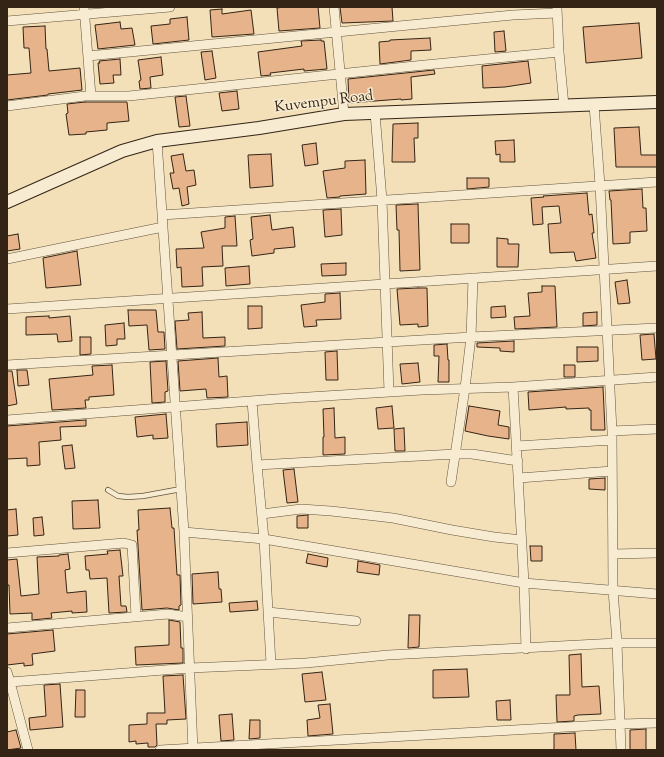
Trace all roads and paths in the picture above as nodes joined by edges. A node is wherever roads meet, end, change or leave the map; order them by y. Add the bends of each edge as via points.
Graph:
1 (170, 7) edge
2 (334, 7) edge
3 (557, 10) edge
4 (84, 11) edge
5 (512, 11) edge
6 (7, 21) edge
7 (336, 32) junction
8 (559, 52) junction
9 (88, 56) junction
10 (339, 74) junction
11 (91, 96) junction
12 (657, 102) edge
13 (594, 105) junction
14 (7, 106) edge
15 (564, 106) junction
16 (375, 113) junction
17 (344, 114) junction
18 (157, 141) junction
19 (657, 182) edge
20 (600, 185) junction
21 (382, 200) junction
22 (7, 202) edge
23 (162, 216) junction
24 (163, 227) junction
25 (7, 259) edge
26 (657, 266) edge
27 (604, 269) junction
28 (473, 278) junction
29 (384, 284) junction
30 (168, 299) junction
31 (7, 309) edge
32 (657, 328) edge
33 (607, 330) junction
34 (471, 337) junction
35 (387, 342) junction
36 (172, 355) junction
37 (7, 365) edge
38 (657, 377) edge
39 (609, 380) junction
40 (513, 386) junction
41 (465, 388) junction
42 (389, 392) junction
43 (252, 401) junction
44 (175, 406) junction
45 (7, 420) edge
46 (657, 429) edge
47 (612, 436) junction
48 (517, 446) junction
49 (455, 454) junction
50 (518, 461) junction
51 (257, 465) junction
52 (612, 470) junction
53 (518, 478) junction
54 (451, 482) dead end
55 (181, 489) junction
56 (108, 490) dead end
57 (262, 514) junction
58 (184, 532) junction
59 (264, 540) junction
60 (522, 540) junction
61 (7, 553) edge
62 (657, 553) edge
63 (613, 554) junction
64 (524, 583) junction
65 (613, 590) junction
66 (657, 594) edge
67 (268, 612) junction
68 (136, 616) junction
69 (188, 617) junction
70 (356, 621) dead end
71 (7, 628) edge
72 (617, 643) junction
73 (657, 643) edge
74 (526, 648) junction
75 (271, 664) junction
76 (190, 668) junction
77 (7, 672) edge
78 (10, 682) junction
79 (657, 723) edge
80 (620, 724) junction
81 (193, 749) edge
82 (28, 750) edge
83 (160, 750) edge
84 (621, 750) edge

1 - 4 street
2 - 7 street
3 - 5 street
3 - 8 street
4 - 6 street
4 - 9 street
5 - 7 street
7 - 9 street
7 - 10 street
8 - 10 street
8 - 15 street
9 - 11 street
10 - 11 street via 129,96
10 - 17 street
11 - 14 street
12 - 13 main road, Kuvempu Road
13 - 15 main road, Kuvempu Road
13 - 20 street
15 - 16 main road, Kuvempu Road
16 - 17 main road, Kuvempu Road
16 - 21 street
17 - 18 main road, Kuvempu Road
18 - 22 main road, Kuvempu Road via 122,151
18 - 23 street
19 - 20 street
20 - 21 street
20 - 27 street
21 - 23 street
21 - 29 street
23 - 24 street
24 - 25 street
24 - 30 street
26 - 27 street
27 - 28 street
27 - 33 street
28 - 29 street
28 - 34 street
29 - 30 street
29 - 35 street
30 - 31 street
30 - 36 street
32 - 33 street
33 - 34 street
33 - 39 street
34 - 35 street
34 - 41 street
35 - 36 street
35 - 42 street
36 - 37 street
36 - 44 street
38 - 39 street
39 - 40 street
39 - 47 street
40 - 41 street
40 - 48 street
41 - 42 street
41 - 49 street
42 - 43 street
43 - 44 street
43 - 51 street
44 - 45 street
44 - 55 street
46 - 47 street
47 - 48 street
47 - 52 street
48 - 50 street
49 - 50 street
49 - 51 street
49 - 54 street
50 - 53 street
51 - 57 street
52 - 53 street
52 - 63 street
53 - 60 street
55 - 56 lane via 128,497 118,496
55 - 58 street
57 - 59 street
57 - 60 street via 302,510 331,511 393,518
58 - 59 street
58 - 69 street
59 - 64 street
59 - 67 street
60 - 64 street
61 - 68 street via 124,543 132,545
62 - 63 street
63 - 65 street
64 - 65 street
64 - 74 street
65 - 66 street
65 - 72 street
67 - 70 street
67 - 75 street
68 - 69 street via 168,614
68 - 71 street
69 - 76 street
72 - 73 street
72 - 74 street
72 - 80 street
74 - 75 street
75 - 76 street
76 - 78 street
76 - 81 street
77 - 78 street
78 - 82 street
79 - 80 street
80 - 81 street
80 - 84 street
81 - 83 street

